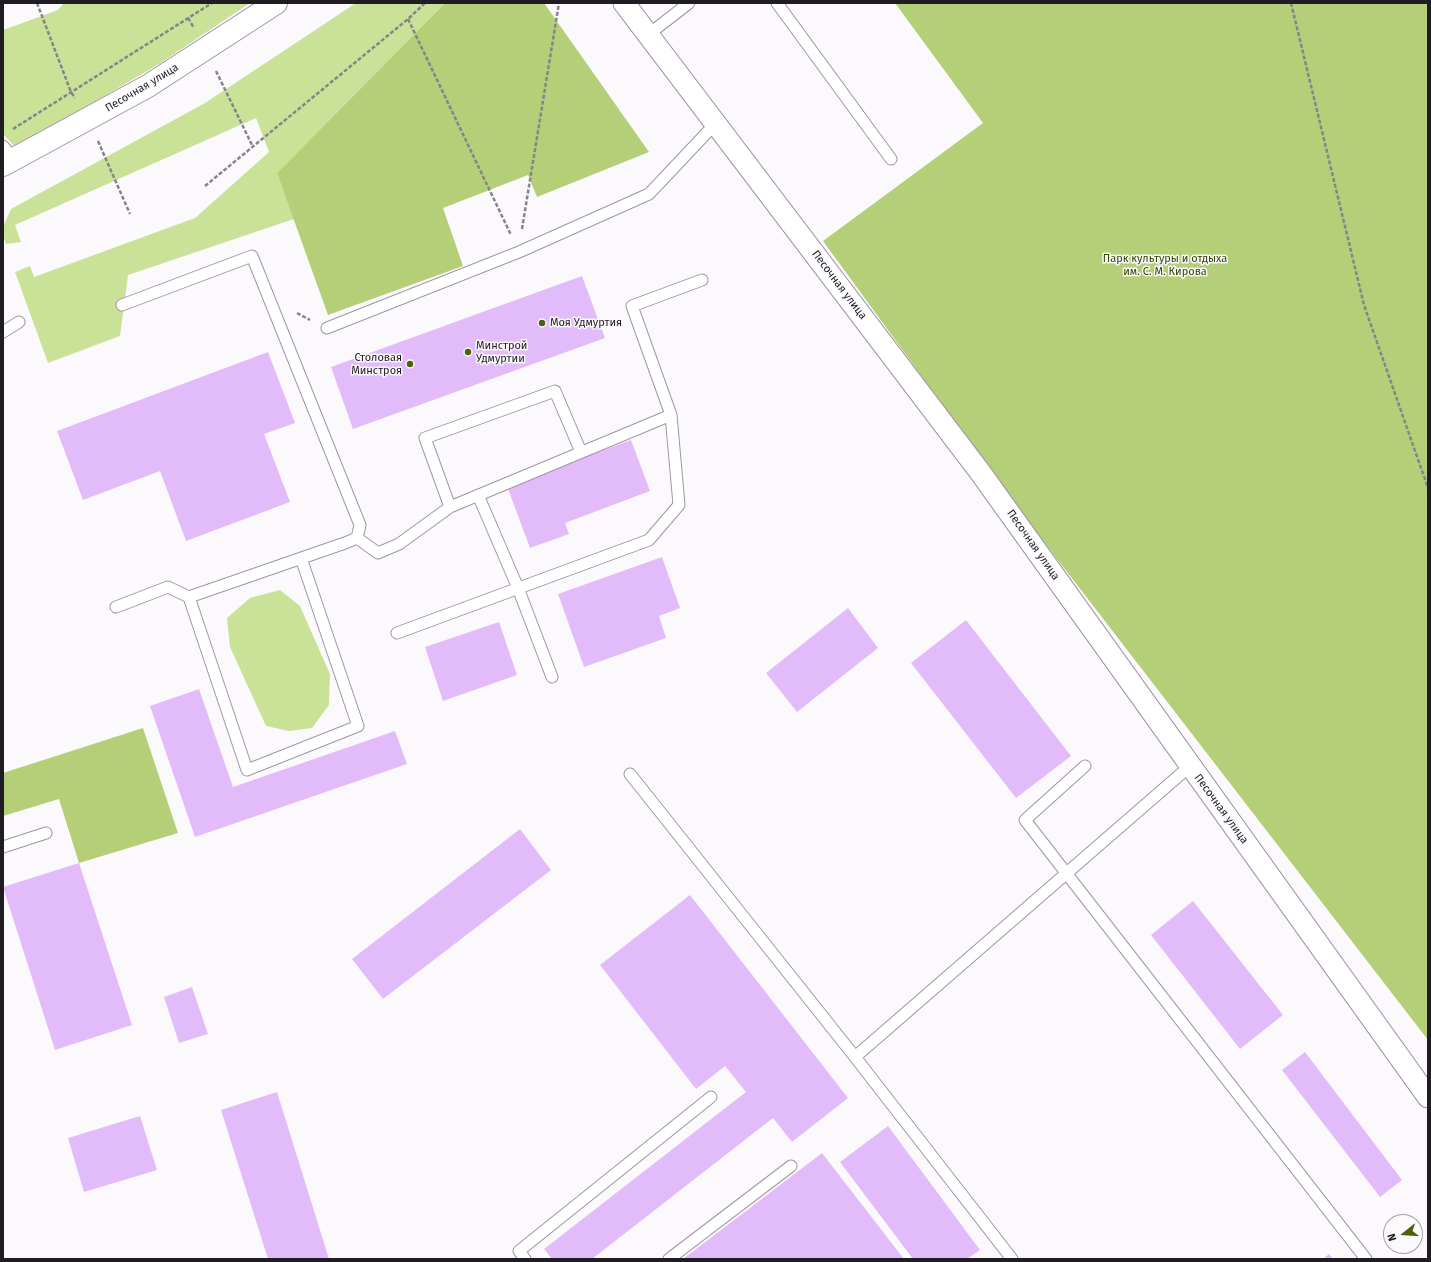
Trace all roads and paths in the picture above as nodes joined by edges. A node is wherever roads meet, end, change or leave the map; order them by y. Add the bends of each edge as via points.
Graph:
1 (212, 3) edge
2 (276, 3) edge
3 (425, 3) edge
4 (560, 3) edge
5 (624, 3) edge
6 (689, 3) edge
7 (777, 3) edge
8 (1291, 3) edge
9 (188, 18) junction
10 (408, 19) junction
11 (649, 34) junction
12 (206, 49) junction
13 (716, 123) junction
14 (9, 131) dead end
15 (253, 147) junction
16 (7, 157) edge
17 (891, 159) dead end
18 (205, 186) dead end
19 (519, 252) junction
20 (702, 280) dead end
21 (122, 305) dead end
22 (18, 322) dead end
23 (327, 328) dead end
24 (3, 332) edge
25 (671, 415) junction
26 (581, 452) junction
27 (1428, 488) edge
28 (478, 495) junction
29 (450, 507) junction
30 (357, 538) junction
31 (301, 558) junction
32 (518, 588) junction
33 (189, 597) junction
34 (116, 607) dead end
35 (397, 633) dead end
36 (552, 677) dead end
37 (1084, 766) dead end
38 (1190, 766) junction
39 (630, 774) dead end
40 (46, 833) dead end
41 (3, 847) edge
42 (1067, 873) junction
43 (855, 1057) junction
44 (711, 1097) dead end
45 (1428, 1097) edge
46 (791, 1166) dead end
47 (525, 1259) edge
48 (669, 1259) edge
49 (1012, 1259) edge
50 (1366, 1259) edge

1 - 9 path
2 - 12 main road, Песочная улица
3 - 10 path
4 - 19 path
5 - 11 street, Песочная улица
6 - 11 lane
7 - 17 lane
8 - 27 path via 1364,305
9 - 12 path
9 - 14 path
10 - 15 path
10 - 19 path
11 - 13 street, Песочная улица
12 - 15 path
12 - 16 main road, Песочная улица via 148,86
13 - 19 lane via 649,194
13 - 38 street, Песочная улица via 980,472
15 - 18 path
19 - 23 lane
20 - 25 lane via 632,306
21 - 30 lane via 252,256 360,525
22 - 24 lane
25 - 26 lane
25 - 32 lane via 679,505 649,540
26 - 28 lane
26 - 29 lane via 555,391 425,438
28 - 29 lane
28 - 32 lane
29 - 30 lane via 399,544 378,553
30 - 31 lane
31 - 33 lane
31 - 33 lane via 358,726 246,770
32 - 35 lane
32 - 36 lane
33 - 34 lane via 168,587
37 - 42 lane via 1025,820
38 - 42 lane
38 - 45 street, Песочная улица
39 - 43 lane
40 - 41 lane
42 - 43 lane
42 - 50 lane
43 - 49 lane
44 - 47 lane via 519,1251
46 - 48 lane

